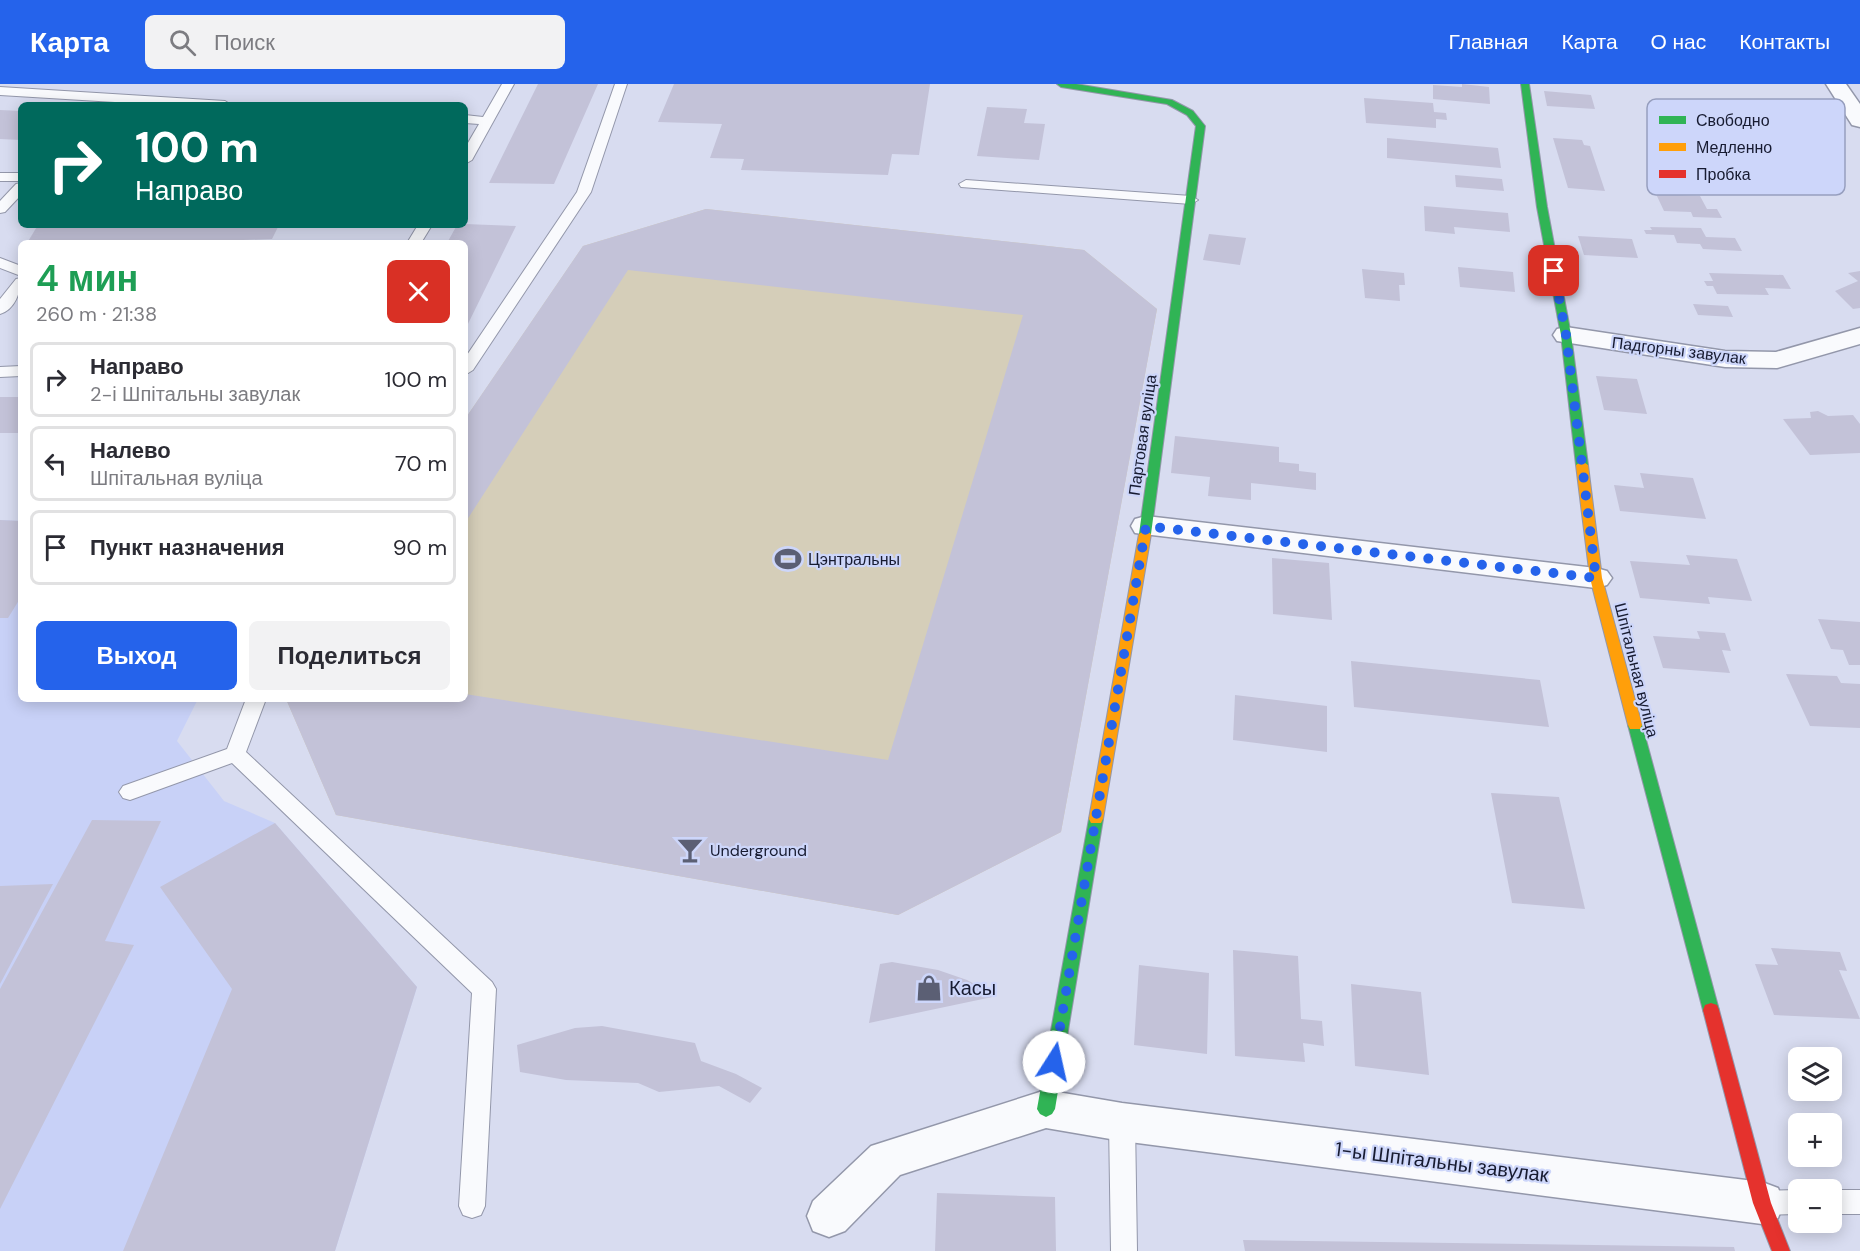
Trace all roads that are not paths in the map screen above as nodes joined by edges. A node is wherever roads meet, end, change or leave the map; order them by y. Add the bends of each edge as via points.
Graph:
1 (121, 84) edge
2 (508, 84) edge
3 (621, 84) edge
4 (1061, 84) edge
5 (1525, 84) edge
6 (1836, 84) edge
7 (0, 91) edge
8 (104, 101) edge
9 (134, 102) edge
10 (468, 119) edge
11 (1860, 120) edge
12 (489, 121) junction
13 (468, 155) edge
14 (0, 177) edge
15 (18, 177) edge
16 (966, 184) dead end
17 (18, 190) edge
18 (1191, 200) junction
19 (0, 209) edge
20 (2, 262) edge
21 (18, 263) edge
22 (18, 270) edge
23 (18, 286) edge
24 (0, 309) edge
25 (1566, 335) junction
26 (1860, 336) edge
27 (468, 366) edge
28 (18, 371) edge
29 (0, 372) edge
30 (1146, 526) junction
31 (1596, 578) junction
32 (255, 702) edge
33 (235, 754) junction
34 (130, 792) dead end
35 (1046, 1109) junction
36 (1122, 1122) junction
37 (1842, 1202) edge
38 (1860, 1202) edge
39 (1780, 1203) edge
40 (472, 1206) dead end
41 (829, 1216) dead end
42 (1124, 1251) edge
43 (1781, 1251) edge

1 - 8 lane
2 - 12 lane
3 - 27 lane via 584,192
4 - 18 street, Партовая вуліца via 1169,102 1190,112 1201,126
5 - 25 street, Шпітальная вуліца via 1542,207
6 - 11 street
7 - 8 lane
8 - 9 lane
10 - 12 lane
12 - 13 lane
14 - 15 lane
16 - 18 lane
17 - 19 lane
18 - 30 street, Партовая вуліца
20 - 21 lane
20 - 22 lane
23 - 24 lane
25 - 26 street, Падгорны завулак via 1725,359 1777,360
25 - 31 street, Шпітальная вуліца
28 - 29 lane
30 - 31 street
30 - 35 street, Партовая вуліца
31 - 39 street, Шпітальная вуліца
32 - 33 lane
33 - 34 lane
33 - 40 lane via 484,989
35 - 36 street, 1-ы Шпітальны завулак
35 - 41 street via 886,1160
36 - 39 street, 1-ы Шпітальны завулак
36 - 42 lane
37 - 38 lane
39 - 43 street, Шпітальная вуліца

